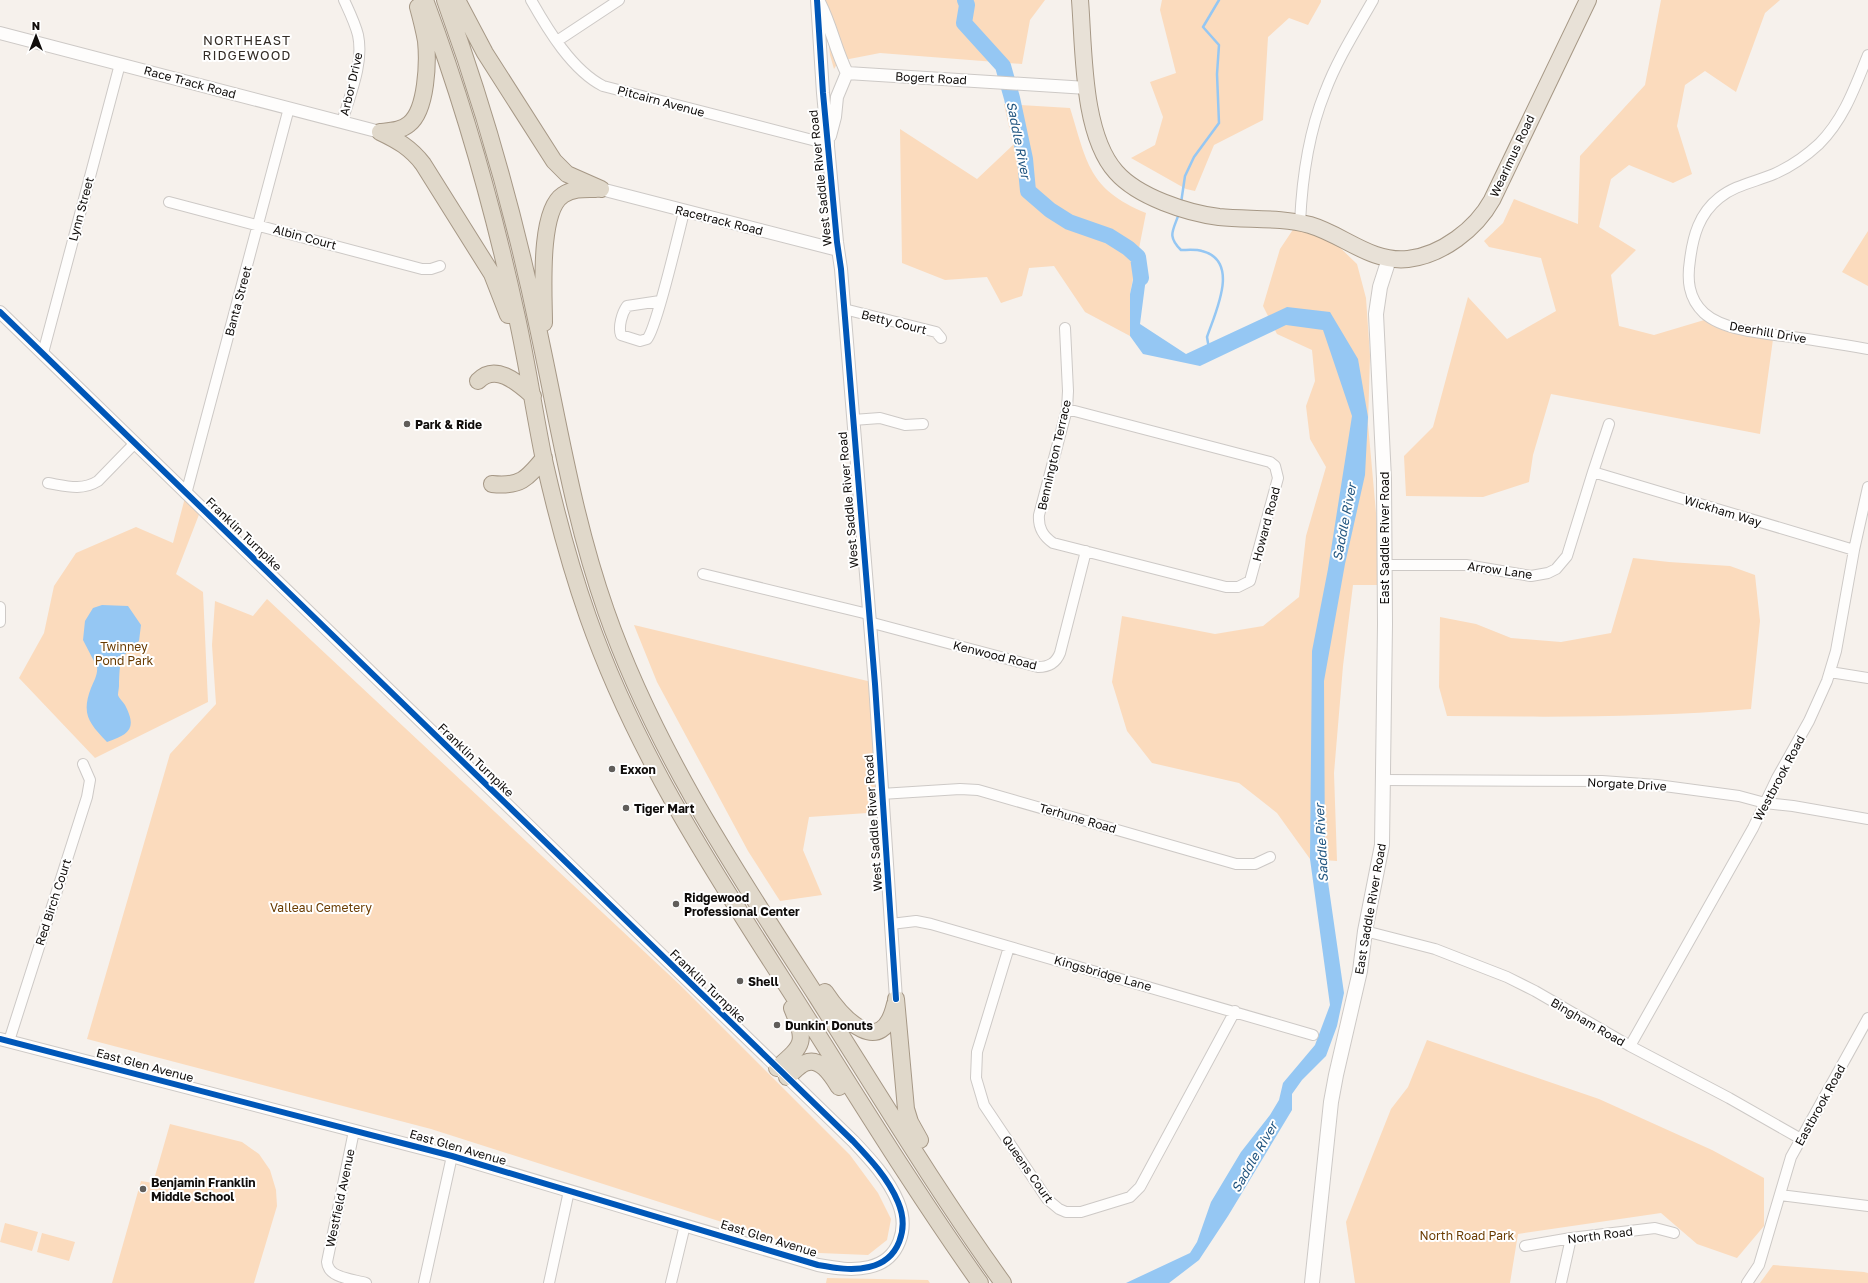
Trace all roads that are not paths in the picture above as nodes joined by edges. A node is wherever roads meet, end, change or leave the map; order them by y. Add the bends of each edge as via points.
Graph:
1 (344, 0) edge
2 (416, 0) edge
3 (424, 0) edge
4 (445, 0) edge
5 (457, 0) edge
6 (532, 0) edge
7 (619, 0) edge
8 (818, 0) edge
9 (1080, 0) edge
10 (1373, 0) edge
11 (1588, 0) edge
12 (1, 36) edge
13 (557, 41) junction
14 (1868, 55) edge
15 (120, 64) junction
16 (848, 73) junction
17 (1087, 88) junction
18 (289, 108) junction
19 (342, 122) junction
20 (380, 132) junction
21 (829, 143) junction
22 (600, 189) junction
23 (169, 202) dead end
24 (684, 212) junction
25 (1300, 223) junction
26 (258, 225) junction
27 (838, 250) junction
28 (1389, 259) junction
29 (440, 266) dead end
30 (660, 301) junction
31 (844, 309) junction
32 (0, 312) edge
33 (1065, 328) dead end
34 (941, 338) dead end
35 (1868, 349) edge
36 (43, 353) junction
37 (545, 360) junction
38 (527, 365) junction
39 (478, 381) dead end
40 (533, 396) junction
41 (1067, 409) junction
42 (853, 420) junction
43 (922, 424) dead end
44 (1609, 424) dead end
45 (134, 444) junction
46 (544, 458) junction
47 (1592, 472) junction
48 (48, 483) dead end
49 (492, 484) dead end
50 (1868, 487) edge
51 (186, 494) junction
52 (1854, 550) junction
53 (1086, 551) junction
54 (1384, 565) junction
55 (703, 574) dead end
56 (0, 607) edge
57 (869, 618) junction
58 (1, 620) edge
59 (1830, 672) junction
60 (1868, 678) edge
61 (83, 764) dead end
62 (1383, 780) junction
63 (881, 794) junction
64 (1765, 803) junction
65 (1868, 819) edge
66 (1270, 857) dead end
67 (891, 924) junction
68 (1365, 931) junction
69 (780, 941) junction
70 (1009, 947) junction
71 (776, 970) junction
72 (896, 999) junction
73 (1235, 1011) junction
74 (1868, 1018) edge
75 (1313, 1035) dead end
76 (4, 1040) edge
77 (1630, 1046) junction
78 (782, 1073) junction
79 (354, 1131) junction
80 (1801, 1139) junction
81 (452, 1156) junction
82 (898, 1160) junction
83 (569, 1191) junction
84 (1780, 1195) junction
85 (1868, 1206) edge
86 (955, 1213) junction
87 (685, 1225) junction
88 (1674, 1233) dead end
89 (1571, 1238) junction
90 (899, 1243) joint
91 (1525, 1246) dead end
92 (366, 1283) edge
93 (424, 1283) edge
94 (549, 1283) edge
95 (672, 1283) edge
96 (980, 1283) edge
97 (1003, 1283) edge
98 (1312, 1283) edge
99 (1561, 1283) edge
100 (1747, 1283) edge

1 - 19 street, Arbor Drive via 355,26 360,50
2 - 20 highway via 426,48 420,108 415,118 406,126
3 - 38 highway via 459,98 484,183
4 - 37 highway via 482,108 506,192
5 - 22 highway via 489,58 554,161 567,174
6 - 13 street, Pitcairn Avenue
7 - 13 street
8 - 16 street
8 - 21 street, West Saddle River Road via 823,93
9 - 17 main road
10 - 25 street via 1335,68 1318,112 1302,181
11 - 28 main road, Wearimus Road via 1492,200 1479,220 1456,239 1427,254 1413,258
12 - 15 street, Race Track Road
13 - 21 street, Pitcairn Avenue via 585,75 603,86
14 - 35 street, Deerhill Drive via 1842,116 1818,144 1789,166 1740,185 1710,207 1696,228 1688,275 1696,304 1710,318 1720,323 1755,332
15 - 18 street, Race Track Road
15 - 36 street, Lynn Street
16 - 17 street, Bogert Road
16 - 21 street via 837,98 836,117
17 - 25 main road via 1094,130 1100,148 1110,164 1132,186 1180,207 1220,217
18 - 19 street, Race Track Road
18 - 26 street, Banta Street
19 - 20 street, Race Track Road
20 - 38 highway via 402,143 418,158 477,249 497,285
21 - 27 street, West Saddle River Road
22 - 24 street, Racetrack Road
22 - 37 highway via 569,192 560,198 551,212 544,270
23 - 26 street, Albin Court
24 - 27 street, Racetrack Road
24 - 30 street
25 - 28 main road
26 - 29 street, Albin Court via 422,269 431,270
26 - 51 street, Banta Street
27 - 31 street, West Saddle River Road
28 - 54 main road, East Saddle River Road via 1380,287 1376,314 1384,479
30 - 30 street via 627,306 623,312 621,335 640,341 647,339 652,333
31 - 34 street, Betty Court via 936,332
31 - 42 street, West Saddle River Road
32 - 36 street, Franklin Turnpike
33 - 41 street, Bennington Terrace
36 - 45 street, Franklin Turnpike
37 - 69 highway via 566,471 582,535 625,662 686,789
38 - 40 highway
39 - 40 highway via 489,375 504,375
40 - 46 highway
41 - 53 street, Bennington Terrace via 1039,515 1040,527 1042,534 1053,543
41 - 53 street, Howard Road via 1265,459 1275,466 1278,478 1252,577 1242,586 1226,587
42 - 43 street via 880,418 905,425
42 - 57 street, West Saddle River Road
44 - 47 street, Arrow Lane
45 - 48 street via 92,485 71,487
45 - 51 street, Franklin Turnpike
46 - 49 highway via 520,482
46 - 71 highway via 577,584 598,645 623,704 682,819
47 - 52 street, Wickham Way
47 - 54 street, Arrow Lane via 1566,556 1556,569 1548,573 1531,576 1466,565
50 - 52 street, Westbrook Road
51 - 78 street, Franklin Turnpike
52 - 59 street, Westbrook Road
53 - 57 street, Kenwood Road via 1060,654 1053,664 1045,667
54 - 62 main road, East Saddle River Road
55 - 57 street
56 - 58 street
57 - 63 street, West Saddle River Road
59 - 60 street
59 - 64 street, Westbrook Road via 1809,721
61 - 76 street, Red Birch Court via 90,780 87,797
62 - 64 street, Norgate Drive via 1602,781 1693,789
62 - 68 main road, East Saddle River Road via 1382,845
63 - 66 street, Terhune Road via 978,790 1236,864 1255,864
63 - 67 street, West Saddle River Road
64 - 65 street, Norgate Drive
64 - 77 street, Westbrook Road
67 - 70 street, Kingsbridge Lane via 922,922
67 - 72 street, West Saddle River Road
68 - 77 street, Bingham Road via 1435,949 1507,977
68 - 98 main road, East Saddle River Road via 1360,971 1331,1102
69 - 72 highway via 821,986 837,1009 850,1022 863,1029 878,1031 886,1027 891,1020
69 - 86 highway
70 - 73 street, Kingsbridge Lane
70 - 73 street, Queens Court via 978,1052 976,1072 979,1092 984,1105 1047,1199 1066,1212 1081,1212 1130,1197 1140,1187
71 - 78 highway via 802,1034 798,1050
71 - 82 highway
72 - 86 highway via 908,1116 912,1128 933,1160
73 - 75 street, Kingsbridge Lane
74 - 80 street, Eastbrook Road
76 - 79 street, East Glen Avenue
77 - 80 street, Bingham Road
78 - 82 highway via 806,1062 815,1062 824,1067 859,1117
78 - 90 street, Franklin Turnpike via 853,1141 885,1178 901,1210 903,1229
79 - 81 street, East Glen Avenue
79 - 92 street, Westfield Avenue via 328,1266 333,1274
80 - 84 street, Eastbrook Road via 1791,1157
81 - 83 street, East Glen Avenue
81 - 93 street
82 - 96 highway
83 - 87 street, East Glen Avenue
83 - 94 street
84 - 85 street
84 - 100 street, Eastbrook Road via 1759,1265
86 - 97 highway
87 - 90 street, East Glen Avenue via 806,1262 843,1269 876,1265 890,1256
87 - 95 street
88 - 89 street, North Road via 1655,1228
89 - 91 street, North Road
89 - 99 street

